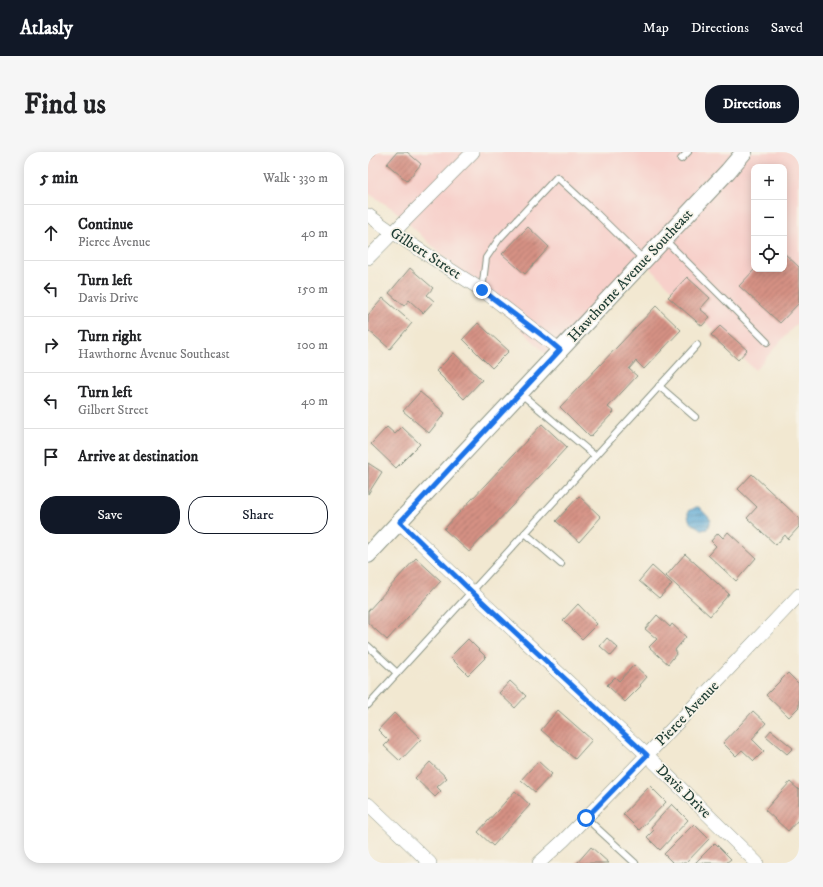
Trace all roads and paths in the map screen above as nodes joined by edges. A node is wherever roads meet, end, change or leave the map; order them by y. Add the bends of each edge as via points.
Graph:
1 (473, 152) edge
2 (688, 152) edge
3 (744, 152) edge
4 (681, 159) dead end
5 (368, 215) edge
6 (392, 232) junction
7 (664, 239) junction
8 (368, 258) edge
9 (644, 260) junction
10 (482, 290) junction
11 (767, 342) dead end
12 (697, 345) dead end
13 (560, 350) junction
14 (659, 386) junction
15 (520, 393) junction
16 (694, 418) dead end
17 (595, 456) junction
18 (400, 522) junction
19 (525, 533) junction
20 (368, 555) edge
21 (561, 564) dead end
22 (471, 591) junction
23 (799, 595) edge
24 (368, 646) edge
25 (397, 673) junction
26 (368, 705) edge
27 (647, 755) junction
28 (368, 804) edge
29 (586, 818) junction
30 (430, 863) edge
31 (539, 863) edge
32 (635, 863) edge
33 (758, 863) edge

1 - 6 street
2 - 4 lane
3 - 7 street, Hawthorne Avenue Southeast
5 - 6 street, Gilbert Street
6 - 8 street
6 - 10 street, Gilbert Street
7 - 9 street, Hawthorne Avenue Southeast
7 - 11 lane
9 - 10 lane via 557,177 499,239 486,258
9 - 13 street, Hawthorne Avenue Southeast
10 - 13 street, Gilbert Street
12 - 14 lane
13 - 15 street, Hawthorne Avenue Southeast
14 - 16 lane
14 - 17 lane
15 - 17 lane
15 - 18 street, Hawthorne Avenue Southeast
17 - 19 lane
18 - 20 street, Hawthorne Avenue Southeast
18 - 22 street, Davis Drive
19 - 21 lane
19 - 22 lane
22 - 25 lane
22 - 27 street, Davis Drive
23 - 27 street, Pierce Avenue
24 - 25 lane
25 - 26 lane
27 - 29 street, Pierce Avenue
27 - 33 street, Davis Drive
28 - 30 street
29 - 31 street, Pierce Avenue
29 - 32 lane

